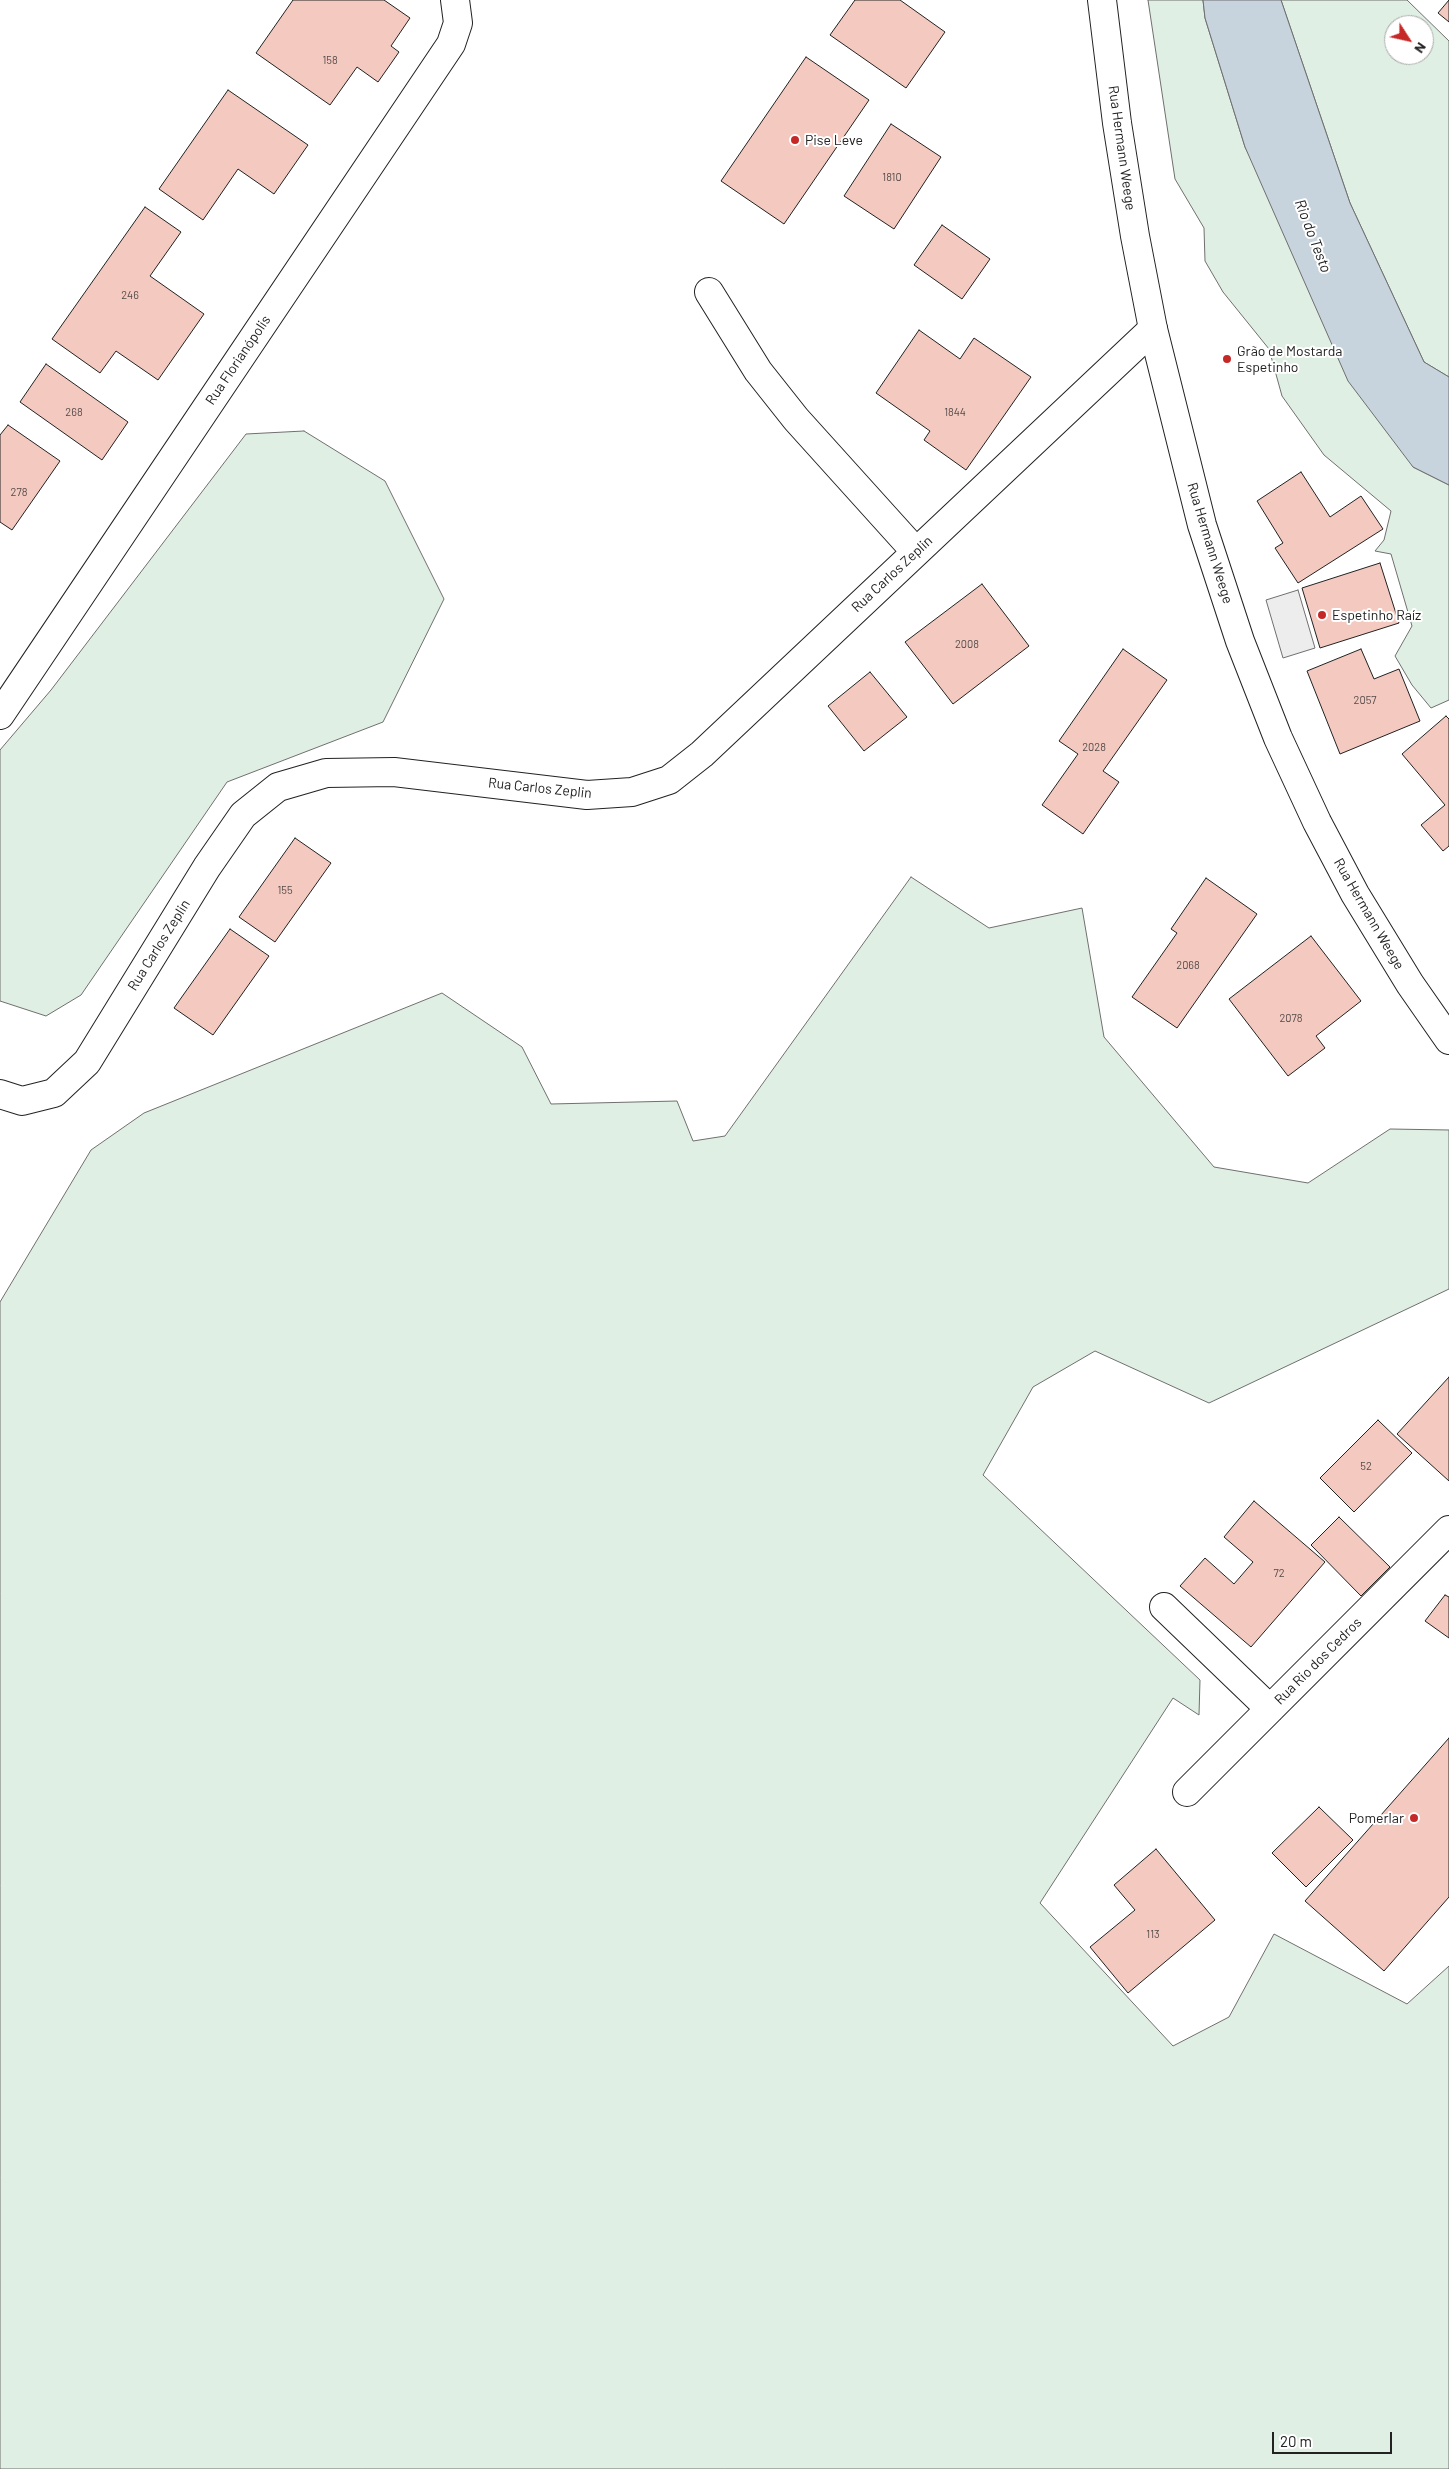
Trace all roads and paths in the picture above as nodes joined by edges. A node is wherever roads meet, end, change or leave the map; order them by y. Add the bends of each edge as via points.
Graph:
1 (455, 0) edge
2 (1102, 0) edge
3 (709, 292) dead end
4 (1153, 329) junction
5 (916, 552) junction
6 (0, 715) edge
7 (1449, 1040) edge
8 (0, 1094) edge
9 (1449, 1530) edge
10 (1164, 1607) dead end
11 (1270, 1709) junction
12 (1187, 1792) dead end

1 - 6 street, Rua Florianópolis via 458,23 451,44
2 - 4 street, Rua Hermann Weege via 1120,142
3 - 5 street via 758,371 796,419
4 - 5 street, Rua Carlos Zeplin
4 - 7 street, Rua Hermann Weege via 1202,525 1240,641 1278,738 1356,894 1410,984
5 - 8 street, Rua Carlos Zeplin via 702,754 669,780 632,792 587,795 394,772 326,773 278,787 243,815 207,867 87,1062 54,1093 22,1100
9 - 11 street, Rua Rio dos Cedros
10 - 11 street
11 - 12 street, Rua Rio dos Cedros

